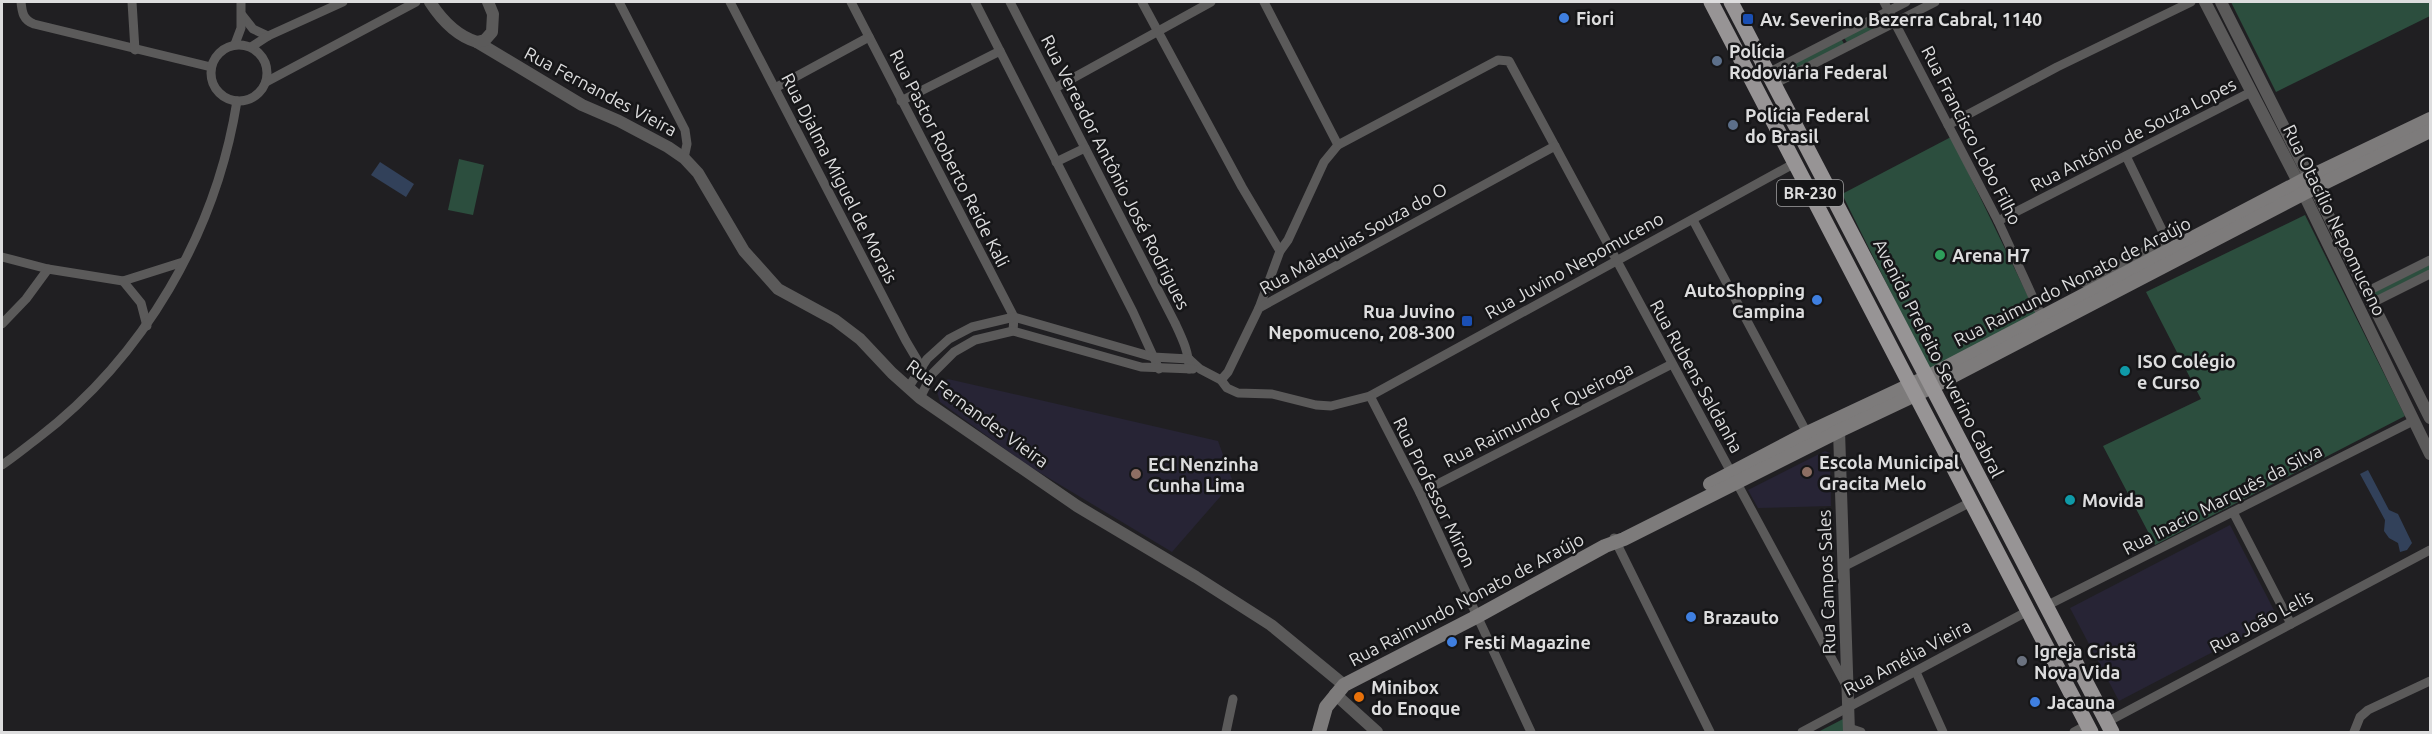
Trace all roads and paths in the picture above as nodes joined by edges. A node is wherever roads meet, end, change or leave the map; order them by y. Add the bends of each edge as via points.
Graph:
1 (21, 2) edge
2 (132, 2) edge
3 (242, 2) edge
4 (343, 2) edge
5 (416, 2) edge
6 (430, 2) edge
7 (488, 2) edge
8 (619, 2) edge
9 (730, 2) edge
10 (851, 2) edge
11 (975, 2) edge
12 (1010, 2) edge
13 (1142, 2) edge
14 (1210, 2) edge
15 (1264, 2) edge
16 (1711, 2) edge
17 (1731, 2) edge
18 (1906, 2) edge
19 (1935, 2) edge
20 (2191, 2) edge
21 (2205, 2) edge
22 (2221, 2) edge
23 (1887, 6) edge
24 (242, 15) junction
25 (1896, 22) junction
26 (1158, 31) junction
27 (1841, 35) junction
28 (268, 36) junction
29 (869, 37) junction
30 (477, 42) junction
31 (235, 44) junction
32 (251, 47) junction
33 (1847, 47) junction
34 (135, 50) junction
35 (1000, 51) junction
36 (211, 67) junction
37 (1771, 79) junction
38 (266, 82) junction
39 (775, 88) junction
40 (1055, 88) junction
41 (2251, 92) junction
42 (237, 101) junction
43 (901, 101) junction
44 (2430, 119) edge
45 (1948, 124) junction
46 (2430, 131) edge
47 (1338, 145) junction
48 (1555, 146) junction
49 (1086, 148) junction
50 (684, 158) junction
51 (2128, 160) junction
52 (1056, 162) junction
53 (1795, 163) junction
54 (2306, 186) junction
55 (1693, 220) junction
56 (1998, 221) junction
57 (1280, 251) junction
58 (2, 257) edge
59 (2430, 260) edge
60 (1615, 261) junction
61 (183, 262) junction
62 (48, 269) junction
63 (2430, 274) edge
64 (123, 281) junction
65 (2084, 283) dead end
66 (2366, 292) junction
67 (2372, 303) junction
68 (1259, 308) junction
69 (1014, 317) junction
70 (2042, 317) junction
71 (989, 323) junction
72 (2, 324) edge
73 (147, 326) junction
74 (1012, 331) junction
75 (992, 335) junction
76 (1154, 357) junction
77 (1189, 364) junction
78 (1672, 364) junction
79 (922, 368) junction
80 (1159, 369) junction
81 (1221, 380) junction
82 (1929, 382) junction
83 (908, 388) junction
84 (1912, 390) junction
85 (1370, 396) junction
86 (920, 398) junction
87 (2429, 412) edge
88 (2413, 421) junction
89 (1839, 430) junction
90 (1807, 433) junction
91 (2430, 454) edge
92 (2, 465) edge
93 (1734, 477) junction
94 (1420, 493) junction
95 (1971, 502) junction
96 (2233, 512) junction
97 (1612, 542) junction
98 (2430, 550) edge
99 (1843, 567) junction
100 (2046, 606) junction
101 (2028, 611) junction
102 (1476, 617) junction
103 (2291, 624) junction
104 (1916, 672) junction
105 (2430, 681) edge
106 (1340, 689) junction
107 (1848, 690) junction
108 (1233, 699) dead end
109 (1848, 708) junction
110 (2109, 727) edge
111 (2084, 730) edge
112 (1853, 731) edge
113 (1226, 732) edge
114 (1319, 732) edge
115 (1377, 732) edge
116 (1531, 732) edge
117 (1710, 732) edge
118 (1802, 732) edge
119 (1943, 732) edge
120 (2354, 732) edge

1 - 34 street via 27,22
2 - 34 street
3 - 24 street
4 - 28 street
5 - 38 street
6 - 30 street, Rua Fernandes Vieira via 441,18
7 - 30 street via 493,14 492,32
8 - 50 street via 685,130
9 - 39 street, Rua Djalma Miguel de Morais
10 - 29 street, Rua Pastor Roberto Reide Kali
11 - 35 street
12 - 40 street, Rua Vereador Antônio José Rodrigues
13 - 26 street
14 - 26 street
15 - 47 street
16 - 53 main road, Avenida Prefeito Severino Cabral / BR-230
17 - 37 main road, Avenida Prefeito Severino Cabral / BR-230
18 - 23 street
19 - 25 street
20 - 45 street
21 - 41 street, Rua Otacílio Nepomuceno
22 - 54 street, Rua Otacílio Nepomuceno
23 - 25 street, Rua Francisco Lobo Filho
23 - 27 street
24 - 28 street via 253,29
24 - 31 street
25 - 33 street
25 - 45 street, Rua Francisco Lobo Filho
26 - 40 street
26 - 57 street
27 - 33 street
27 - 37 street
28 - 32 street
29 - 39 street
29 - 43 street, Rua Pastor Roberto Reide Kali
30 - 50 street, Rua Fernandes Vieira via 582,105
31 - 32 street
31 - 36 street via 220,52
32 - 38 street via 263,58
33 - 37 street
34 - 36 street
35 - 43 street
35 - 52 street
36 - 42 street via 213,85
37 - 82 main road, Avenida Prefeito Severino Cabral / BR-230
38 - 42 street via 250,99
39 - 79 street, Rua Djalma Miguel de Morais
40 - 49 street, Rua Vereador Antônio José Rodrigues
41 - 51 street, Rua Antônio de Souza Lopes
41 - 54 street, Rua Otacílio Nepomuceno
42 - 61 street via 218,180
43 - 69 street, Rua Pastor Roberto Reide Kali
44 - 54 main road, Rua Raimundo Nonato de Araújo
45 - 56 street, Rua Francisco Lobo Filho
46 - 54 main road, Rua Raimundo Nonato de Araújo
47 - 48 street, Rua Rubens Saldanha via 1498,60 1509,61
47 - 57 street via 1324,162
48 - 60 street, Rua Rubens Saldanha
48 - 68 street, Rua Malaquias Souza do O
49 - 52 street
49 - 77 street, Rua Vereador Antônio José Rodrigues via 1175,323
50 - 83 street, Rua Fernandes Vieira via 698,173 744,251 769,280 860,339
51 - 56 street, Rua Antônio de Souza Lopes
51 - 65 street via 2164,241
52 - 76 street
53 - 55 street, Rua Juvino Nepomuceno
53 - 84 main road, Avenida Prefeito Severino Cabral / BR-230
54 - 66 street, Rua Otacílio Nepomuceno
54 - 70 main road, Rua Raimundo Nonato de Araújo
54 - 82 main road, Rua Raimundo Nonato de Araújo
54 - 88 street, Rua Otacílio Nepomuceno
55 - 60 street, Rua Juvino Nepomuceno
55 - 90 street
56 - 70 street, Rua Francisco Lobo Filho
57 - 68 street
58 - 62 street
59 - 66 street
60 - 78 street, Rua Rubens Saldanha
60 - 85 street, Rua Juvino Nepomuceno
61 - 64 street
61 - 73 street
62 - 64 street
62 - 72 street
63 - 67 street
64 - 73 street via 141,303
66 - 67 street, Rua Otacílio Nepomuceno
67 - 87 street, Rua Otacílio Nepomuceno
68 - 81 street, Rua Malaquias Souza do O
69 - 71 street
69 - 74 street
69 - 76 street
70 - 82 main road, Rua Raimundo Nonato de Araújo
71 - 75 street
71 - 79 street via 948,339
73 - 92 street via 70,414
74 - 75 street
74 - 80 street
75 - 86 street via 954,352 932,374
76 - 77 street
76 - 80 street
77 - 80 street
77 - 81 street
78 - 93 street, Rua Rubens Saldanha
78 - 94 street, Rua Raimundo F Queiroga
79 - 83 street
81 - 85 street, Rua Juvino Nepomuceno via 1238,393 1272,394 1316,405 1331,406
82 - 84 main road, Rua Raimundo Nonato de Araújo
82 - 100 main road, Avenida Prefeito Severino Cabral / BR-230
83 - 86 street, Rua Fernandes Vieira
84 - 89 main road, Rua Raimundo Nonato de Araújo
84 - 90 main road, Rua Raimundo Nonato de Araújo
84 - 95 main road, Avenida Prefeito Severino Cabral / BR-230
85 - 94 street, Rua Professor Miron
86 - 106 street, Rua Fernandes Vieira via 1077,506 1271,625
88 - 91 street, Rua Otacílio Nepomuceno
88 - 96 street, Rua Inacio Marquês da Silva
89 - 93 main road, Rua Raimundo Nonato de Araújo
89 - 99 street, Rua Campos Sales
90 - 93 main road, Rua Raimundo Nonato de Araújo
93 - 97 main road, Rua Raimundo Nonato de Araújo
93 - 107 street, Rua Rubens Saldanha
94 - 102 street, Rua Professor Miron
95 - 99 street
95 - 101 main road, Avenida Prefeito Severino Cabral / BR-230
96 - 100 street, Rua Inacio Marquês da Silva
96 - 103 street
97 - 102 main road, Rua Raimundo Nonato de Araújo
97 - 117 street
98 - 103 street, Rua João Lelis
99 - 107 street, Rua Campos Sales
100 - 110 main road, Avenida Prefeito Severino Cabral / BR-230
101 - 104 street, Rua Amélia Vieira
101 - 111 main road, Avenida Prefeito Severino Cabral / BR-230
102 - 106 main road, Rua Raimundo Nonato de Araújo
102 - 116 street, Rua Professor Miron
103 - 110 street, Rua João Lelis
104 - 109 street, Rua Amélia Vieira
104 - 119 street
105 - 120 street via 2368,710
106 - 114 main road via 1323,715
106 - 115 street, Rua Fernandes Vieira
107 - 109 street, Rua Campos Sales
108 - 113 street
109 - 112 street, Rua Campos Sales
109 - 118 street, Rua Amélia Vieira

